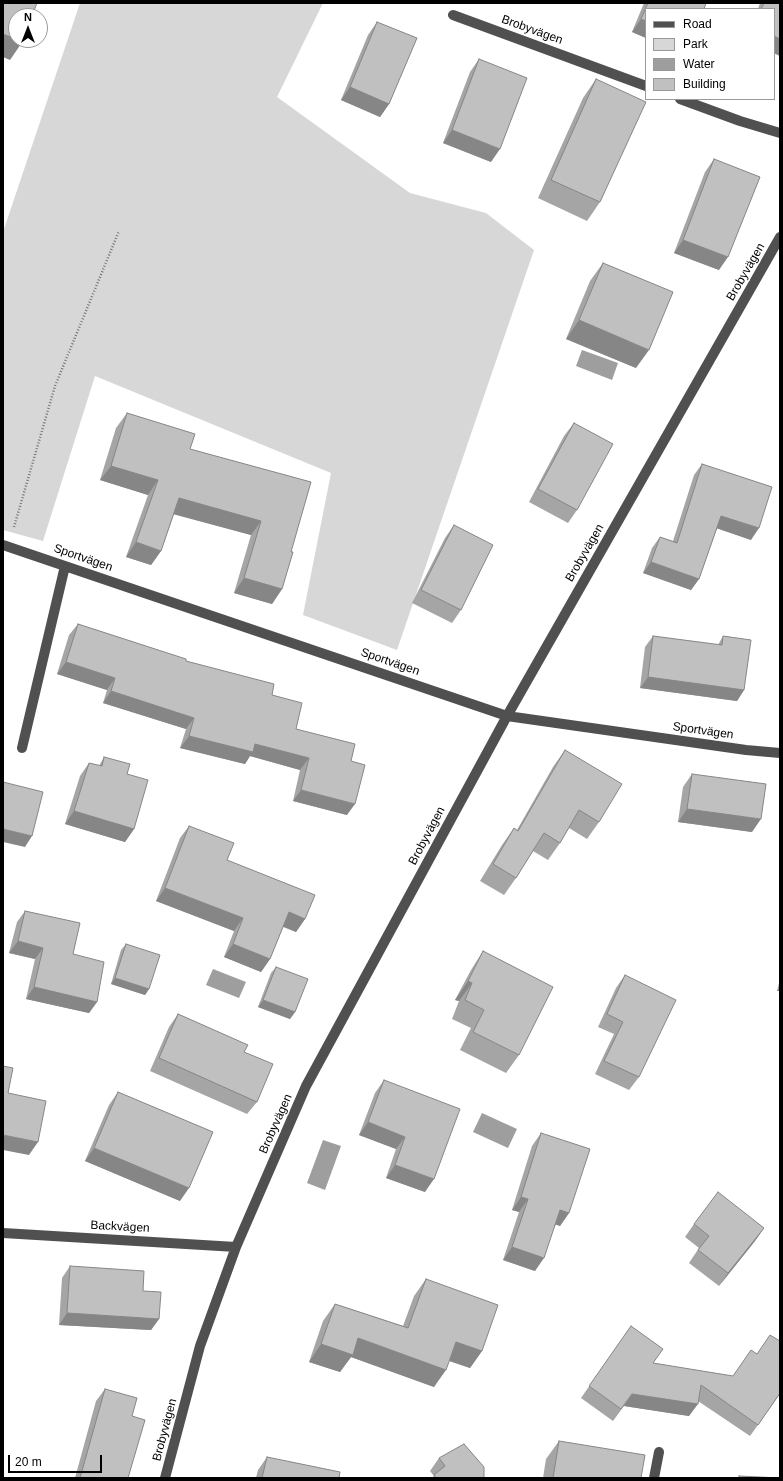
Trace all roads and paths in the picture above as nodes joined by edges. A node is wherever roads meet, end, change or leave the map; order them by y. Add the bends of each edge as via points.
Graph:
1 (453, 15) dead end
2 (645, 86) edge
3 (683, 100) edge
4 (780, 133) edge
5 (119, 231) dead end
6 (780, 238) edge
7 (6, 546) edge
8 (65, 566) junction
9 (507, 716) junction
10 (22, 748) dead end
11 (780, 753) edge
12 (3, 1233) edge
13 (236, 1247) junction
14 (659, 1452) dead end
15 (165, 1478) edge
16 (654, 1478) edge

1 - 2 street, Brobyvägen
3 - 4 street
5 - 7 path via 55,386
6 - 9 street, Brobyvägen
7 - 8 street, Sportvägen
8 - 9 street, Sportvägen
8 - 10 street
9 - 11 street, Sportvägen
9 - 13 street, Brobyvägen via 306,1086
12 - 13 street, Backvägen
13 - 15 street, Brobyvägen via 200,1346
14 - 16 street

